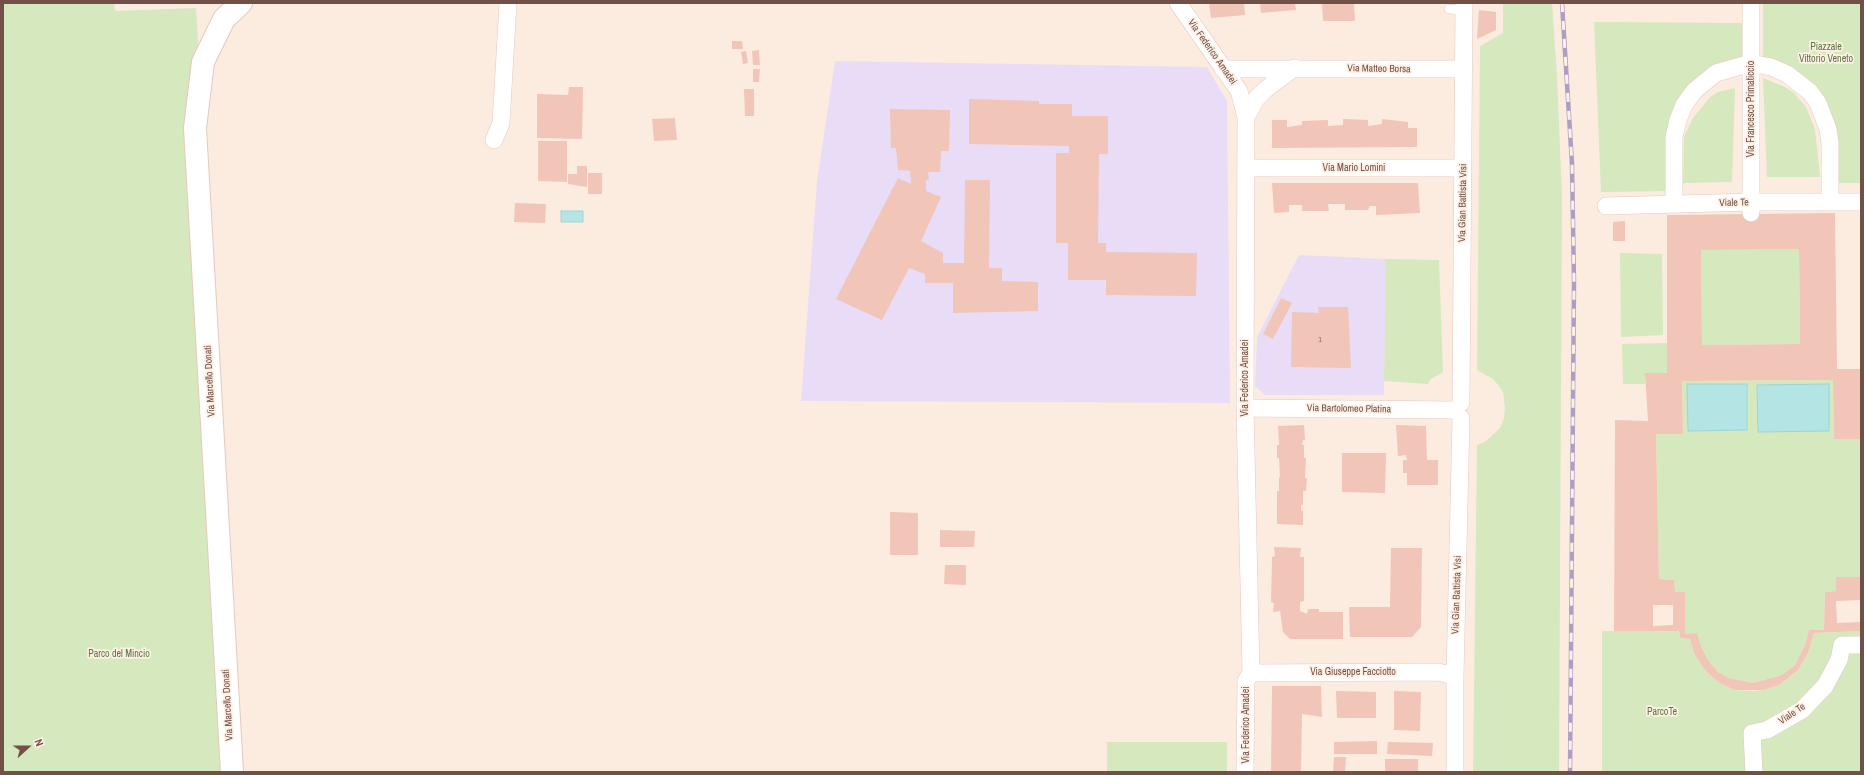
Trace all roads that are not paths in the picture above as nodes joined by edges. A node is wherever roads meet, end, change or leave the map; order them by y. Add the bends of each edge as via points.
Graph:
1 (241, 3) edge
2 (508, 3) edge
3 (1178, 3) edge
4 (1751, 3) edge
5 (1459, 7) edge
6 (1751, 63) junction
7 (1294, 68) junction
8 (1223, 69) junction
9 (1464, 69) junction
10 (1246, 117) junction
11 (494, 140) dead end
12 (1246, 168) junction
13 (1463, 168) junction
14 (1830, 202) junction
15 (1861, 202) edge
16 (1674, 204) junction
17 (1606, 206) dead end
18 (1751, 208) junction
19 (1245, 408) junction
20 (1459, 410) junction
21 (1861, 645) edge
22 (1251, 673) junction
23 (1455, 676) junction
24 (232, 772) edge
25 (1245, 772) edge
26 (1455, 772) edge
27 (1754, 772) edge

1 - 24 street, Via Marcello Donati via 224,19 203,62 195,128
2 - 11 street via 501,123
3 - 8 street, Via Federico Amadei
4 - 6 street, Via Francesco Primaticcio
5 - 9 street, Via Gian Battista Visi
6 - 14 street via 1771,67 1787,74 1810,92 1818,103 1828,129 1830,143
6 - 16 street via 1716,73 1694,91 1684,105 1674,137
6 - 18 street, Via Francesco Primaticcio
7 - 8 street, Via Matteo Borsa
7 - 9 street, Via Matteo Borsa
7 - 10 street via 1256,99
8 - 10 street, Via Federico Amadei via 1239,91
9 - 13 street, Via Gian Battista Visi
10 - 12 street, Via Federico Amadei
12 - 13 street, Via Mario Lomini
12 - 19 street, Via Federico Amadei
13 - 20 street, Via Gian Battista Visi
14 - 15 street, Viale Te
14 - 18 street, Viale Te
16 - 17 street, Viale Te
16 - 18 street, Viale Te
19 - 20 street, Via Bartolomeo Platina
19 - 22 street, Via Federico Amadei
20 - 23 street, Via Gian Battista Visi
21 - 27 street, Viale Te via 1842,645 1839,660 1825,686 1802,710 1767,730 1752,733
22 - 23 street, Via Giuseppe Facciotto via 1438,672
22 - 25 street, Via Federico Amadei via 1246,681
23 - 26 street, Via Gian Battista Visi

